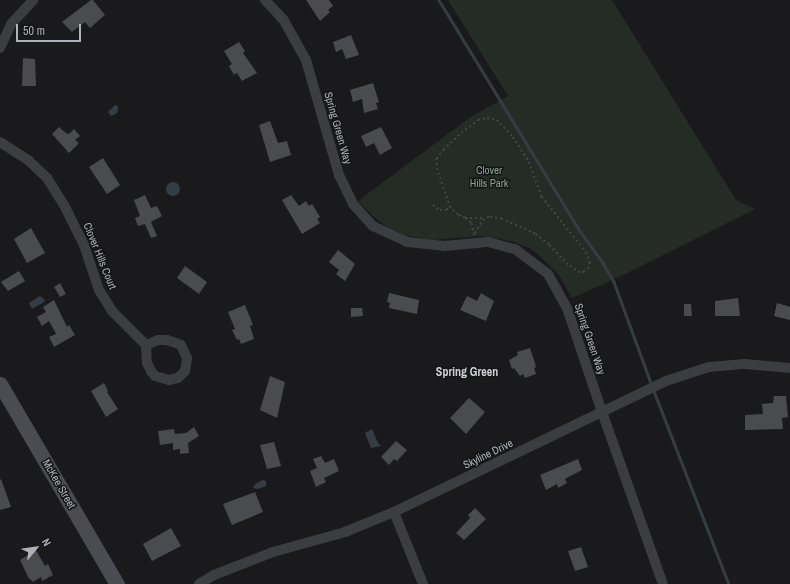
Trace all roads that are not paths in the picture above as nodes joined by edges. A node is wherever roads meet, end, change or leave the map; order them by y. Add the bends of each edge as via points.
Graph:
1 (33, 0) edge
2 (265, 0) edge
3 (0, 48) edge
4 (0, 142) edge
5 (146, 345) junction
6 (790, 368) edge
7 (0, 384) edge
8 (602, 412) junction
9 (394, 512) junction
10 (117, 584) edge
11 (198, 584) edge
12 (423, 584) edge
13 (663, 584) edge

1 - 3 street via 11,24
2 - 8 street, Spring Green Way via 283,19 306,60 339,175 353,204 373,226 407,242 444,246 488,242 515,250 548,274 567,308
4 - 5 street, Clover Hills Court via 29,161 47,178 84,245 99,290 112,311
5 - 5 street via 147,363 155,376 173,380 185,371 187,358 180,345 167,340 158,340
6 - 8 street, Skyline Drive via 745,364 709,367 666,381
7 - 10 street, McKee Street
8 - 9 street, Skyline Drive
8 - 13 street, Spring Green Way
9 - 11 street, Skyline Drive via 345,532 273,552
9 - 12 street

